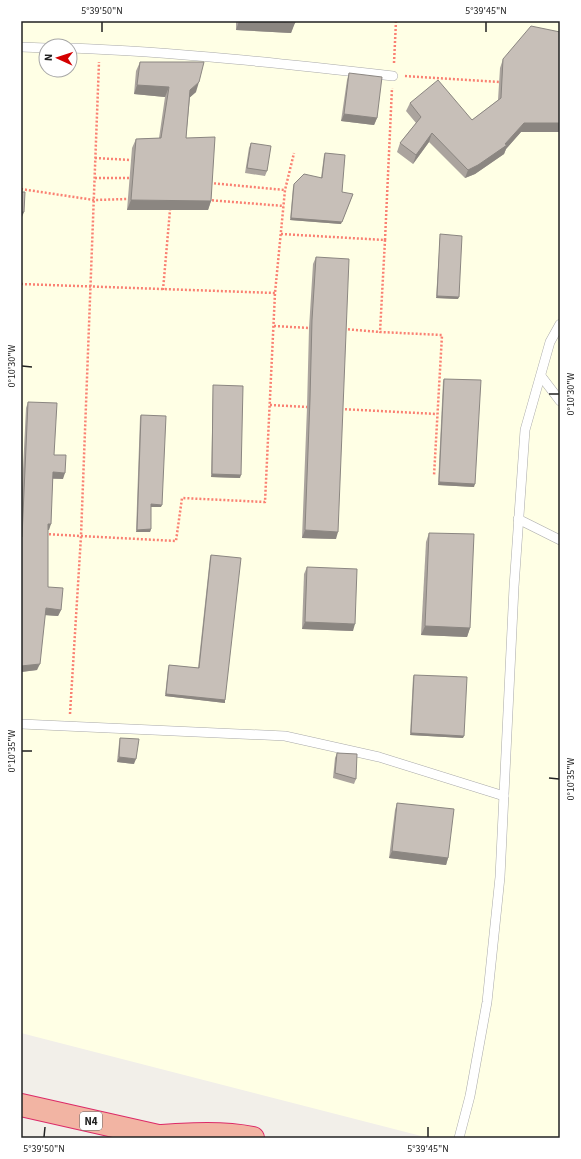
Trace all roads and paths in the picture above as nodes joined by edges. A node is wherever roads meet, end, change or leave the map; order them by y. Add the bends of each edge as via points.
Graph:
1 (396, 21) edge
2 (21, 47) edge
3 (38, 48) edge
4 (78, 48) edge
5 (100, 49) junction
6 (393, 76) junction
7 (499, 82) dead end
8 (294, 153) dead end
9 (95, 158) junction
10 (131, 160) dead end
11 (95, 178) junction
12 (130, 178) dead end
13 (210, 183) edge
14 (21, 189) edge
15 (285, 190) junction
16 (128, 199) dead end
17 (94, 200) junction
18 (208, 200) edge
19 (284, 206) junction
20 (170, 210) edge
21 (281, 234) junction
22 (385, 240) junction
23 (21, 284) edge
24 (90, 287) junction
25 (163, 290) junction
26 (275, 293) junction
27 (560, 324) edge
28 (274, 326) junction
29 (309, 328) dead end
30 (344, 329) edge
31 (380, 332) junction
32 (540, 376) junction
33 (560, 401) edge
34 (270, 405) junction
35 (307, 407) dead end
36 (341, 409) edge
37 (437, 414) junction
38 (434, 476) dead end
39 (518, 519) junction
40 (43, 534) edge
41 (81, 536) junction
42 (560, 540) edge
43 (21, 724) edge
44 (69, 726) junction
45 (504, 796) junction
46 (21, 1105) edge
47 (164, 1137) edge
48 (253, 1138) edge
49 (459, 1138) edge

1 - 6 path
2 - 3 lane
4 - 5 lane
5 - 6 lane via 231,58
5 - 9 path
6 - 7 path
6 - 22 path
8 - 15 path
9 - 10 path
9 - 11 path
11 - 12 path
11 - 17 path
13 - 15 path
14 - 17 path
15 - 19 path
16 - 17 path
17 - 24 path
18 - 19 path
19 - 21 path
20 - 25 path
21 - 22 path
21 - 26 path
22 - 31 path
23 - 24 path
24 - 25 path
24 - 41 path
25 - 26 path
26 - 28 path
27 - 32 lane via 550,342
28 - 29 path
28 - 34 path
30 - 31 path
31 - 37 path via 442,334
32 - 33 lane
32 - 39 lane via 525,430
34 - 35 path
34 - 41 path via 265,502 182,498 176,541
36 - 37 path
37 - 38 path
39 - 42 lane
39 - 45 lane
40 - 41 path
41 - 44 path
43 - 44 lane
44 - 45 lane via 285,736 379,757
45 - 49 lane via 500,877 487,1002 470,1096
46 - 47 highway, N4
47 - 48 highway via 201,1134

